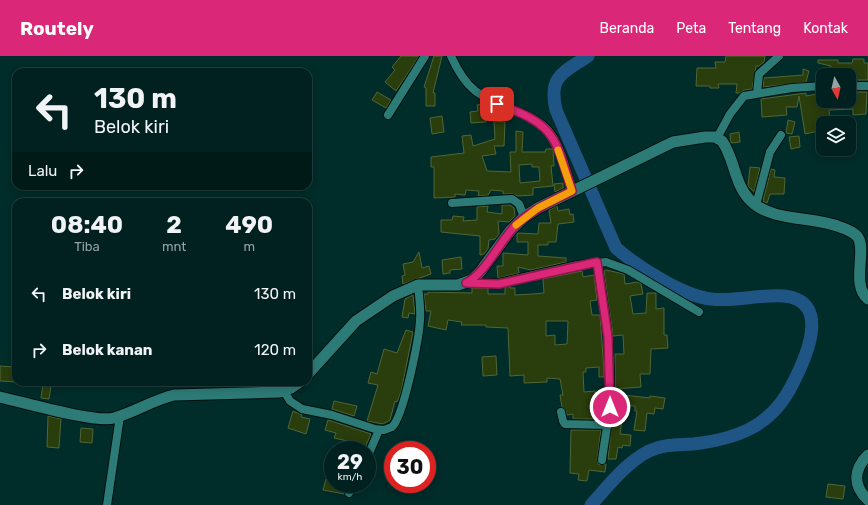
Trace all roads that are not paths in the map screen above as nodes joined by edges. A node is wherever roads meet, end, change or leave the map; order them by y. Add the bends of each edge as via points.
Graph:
1 (425, 56) edge
2 (450, 56) edge
3 (779, 56) edge
4 (816, 86) edge
5 (856, 86) edge
6 (868, 86) edge
7 (757, 93) junction
8 (388, 115) dead end
9 (781, 135) dead end
10 (717, 138) junction
11 (574, 190) junction
12 (452, 203) dead end
13 (756, 205) junction
14 (524, 218) junction
15 (864, 248) edge
16 (597, 262) junction
17 (864, 278) edge
18 (466, 283) junction
19 (418, 285) junction
20 (868, 299) edge
21 (699, 312) dead end
22 (312, 370) edge
23 (293, 386) edge
24 (284, 391) junction
25 (0, 397) edge
26 (561, 412) dead end
27 (120, 416) junction
28 (608, 425) junction
29 (379, 430) junction
30 (374, 441) edge
31 (868, 454) edge
32 (602, 460) dead end
33 (868, 500) edge
34 (107, 505) edge

1 - 8 street
2 - 11 street via 464,80 478,94 526,115 548,130 558,148
3 - 7 street via 760,74
4 - 7 street
5 - 6 street
7 - 10 street via 740,99
9 - 13 street via 770,152
10 - 11 street via 698,137 673,142
10 - 13 street via 722,141 727,151 744,193
11 - 14 street
12 - 14 street via 512,199 519,204
13 - 15 street via 778,215 820,221 847,230 858,237
14 - 18 street via 504,237 480,272
15 - 17 street
16 - 18 street via 499,284
16 - 21 street via 610,263 628,270
16 - 28 street via 609,354
17 - 20 street via 863,293
18 - 19 street
19 - 22 street via 393,296 356,322
19 - 29 street via 419,330 400,413 392,427
23 - 24 street
24 - 27 street via 174,394
24 - 29 street via 290,401 299,407
25 - 27 street via 94,418 108,419
26 - 28 street via 565,424
27 - 34 street
28 - 32 street
29 - 30 street
31 - 33 street via 859,465 856,478 858,487

